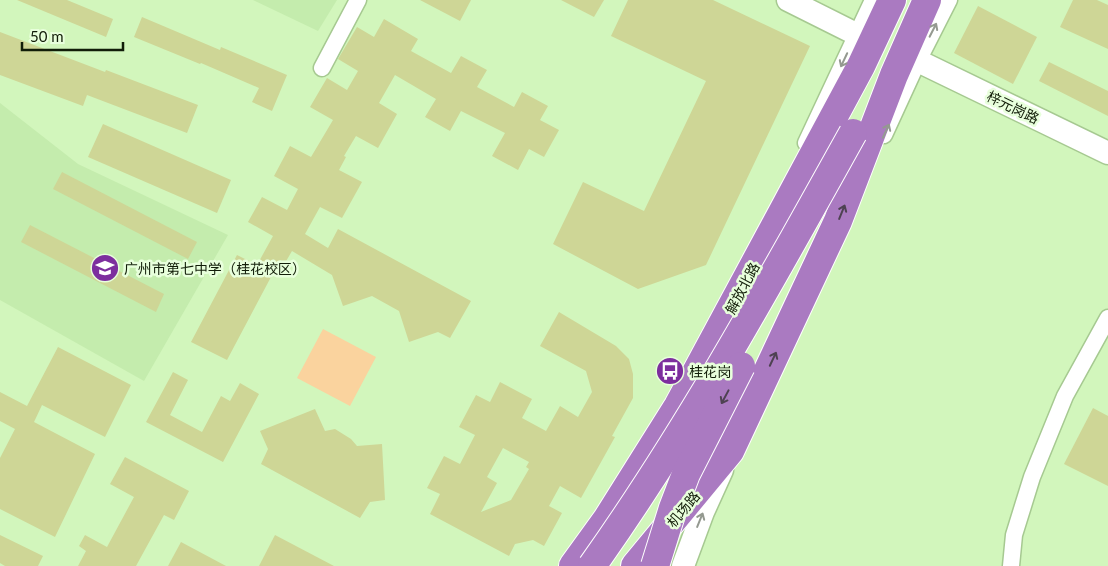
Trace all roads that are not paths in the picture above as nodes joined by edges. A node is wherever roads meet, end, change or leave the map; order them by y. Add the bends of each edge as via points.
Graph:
1 (358, 0) edge
2 (788, 0) edge
3 (873, 0) edge
4 (892, 0) edge
5 (911, 0) edge
6 (926, 0) edge
7 (949, 0) edge
8 (856, 34) junction
9 (918, 61) junction
10 (861, 66) junction
11 (322, 68) dead end
12 (853, 132) junction
13 (1108, 153) edge
14 (852, 187) junction
15 (1108, 318) edge
16 (720, 328) junction
17 (748, 331) dead end
18 (664, 429) junction
19 (730, 451) junction
20 (573, 566) edge
21 (592, 566) edge
22 (635, 566) edge
23 (655, 566) edge
24 (682, 566) edge
25 (1010, 566) edge

1 - 11 street
2 - 8 main road
3 - 8 street
4 - 10 highway, 解放北路
5 - 12 highway
6 - 14 highway
9 -> 7 street
8 -> 16 street
9 - 13 main road, 梓元岗路
14 -> 9 street via 874,157
10 - 16 highway, 解放北路
10 - 17 main road via 822,182
12 - 21 highway, bridge via 708,387
12 -> 23 highway, bridge via 794,259 686,474
19 -> 14 highway
15 - 25 street via 1066,396 1032,477 1014,535
16 - 18 highway, 解放北路
18 - 19 highway via 670,444 682,453 712,456
18 - 20 highway, 解放北路
19 - 22 highway, 机场路
24 -> 19 main road

